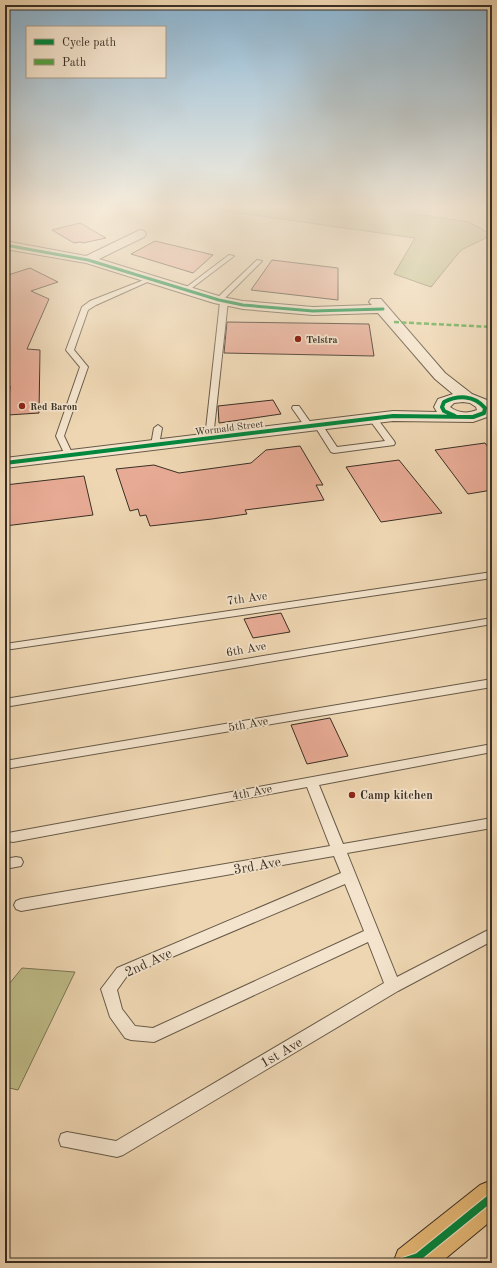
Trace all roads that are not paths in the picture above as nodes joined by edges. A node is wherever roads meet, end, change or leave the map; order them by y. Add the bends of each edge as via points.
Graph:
1 (112, 267) edge
2 (216, 267) edge
3 (253, 267) edge
4 (147, 278) junction
5 (117, 287) dead end
6 (186, 290) junction
7 (221, 300) junction
8 (440, 376) junction
9 (470, 399) junction
10 (446, 401) junction
11 (296, 408) dead end
12 (489, 408) edge
13 (393, 416) junction
14 (455, 416) junction
15 (373, 419) junction
16 (314, 426) junction
17 (158, 428) dead end
18 (209, 438) junction
19 (155, 445) junction
20 (69, 455) junction
21 (5, 463) edge
22 (492, 575) edge
23 (492, 621) edge
24 (5, 647) edge
25 (492, 683) edge
26 (5, 703) edge
27 (492, 748) edge
28 (5, 765) edge
29 (311, 782) junction
30 (492, 823) edge
31 (13, 837) dead end
32 (339, 851) junction
33 (349, 876) junction
34 (21, 905) dead end
35 (372, 934) junction
36 (492, 934) edge
37 (393, 986) junction
38 (67, 1140) dead end
39 (492, 1197) edge
40 (410, 1261) edge

1 - 4 street
2 - 6 lane
3 - 7 lane
4 - 5 lane
4 - 6 street
4 - 20 lane via 85,309 70,350 84,367 60,436
6 - 7 street
7 - 8 street via 290,310 380,306
7 - 18 lane
8 - 9 street
8 - 10 street
9 - 10 street, Wormald Street
9 - 12 street, Wormald Street
10 - 13 street, Wormald Street
10 - 14 street via 442,407 444,411
11 - 16 lane
12 - 14 street, Wormald Street via 473,417
13 - 14 street, Wormald Street
13 - 15 street, Wormald Street
15 - 16 street, Wormald Street
15 - 16 lane via 391,443 334,450
16 - 18 street, Wormald Street
17 - 19 lane
18 - 19 street, Wormald Street
19 - 20 street, Wormald Street
20 - 21 street, Wormald Street
22 - 24 lane, 7th Ave
23 - 26 lane, 6th Ave
25 - 28 lane, 5th Ave
27 - 29 lane, 4th Ave
29 - 31 lane, 4th Ave
29 - 32 lane
30 - 32 lane, 3rd Ave
32 - 33 lane
32 - 34 lane, 3rd Ave
33 - 35 lane
33 - 35 lane, 2nd Ave via 122,972 109,989 115,1012 131,1034 154,1035
35 - 37 lane
36 - 37 lane, 1st Ave
37 - 38 lane, 1st Ave via 117,1149
39 - 40 highway

